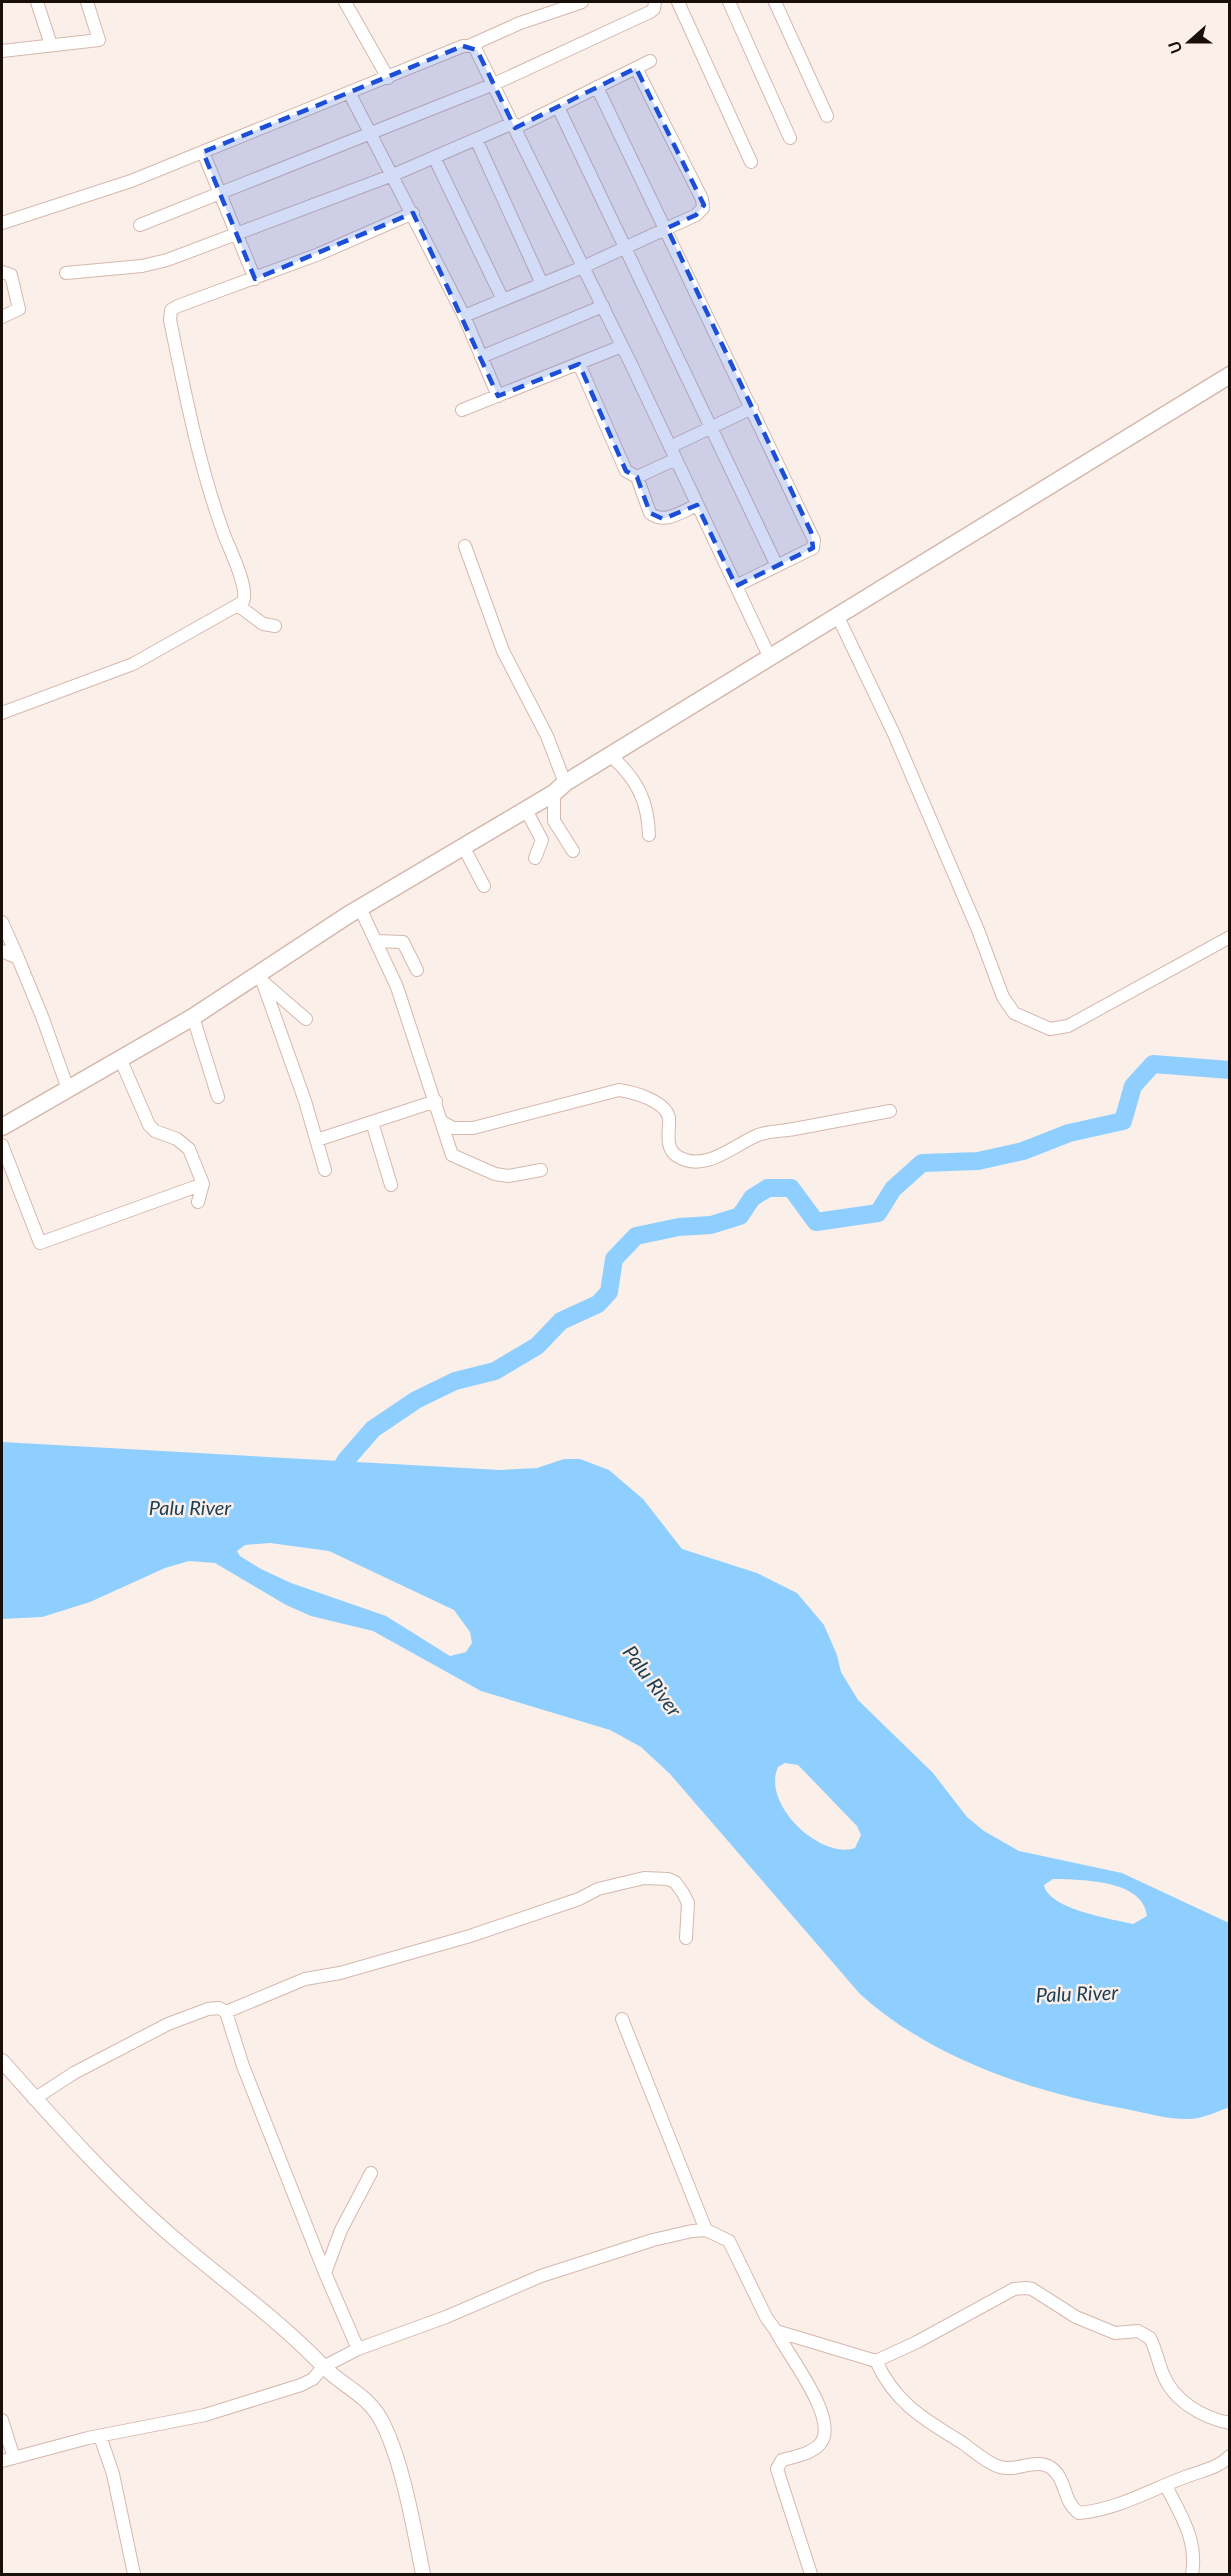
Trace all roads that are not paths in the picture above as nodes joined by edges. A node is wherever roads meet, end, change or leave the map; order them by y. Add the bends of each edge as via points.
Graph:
1 (37, 2) edge
2 (87, 2) edge
3 (345, 2) edge
4 (582, 2) edge
5 (655, 2) edge
6 (678, 2) edge
7 (729, 2) edge
8 (775, 2) edge
9 (51, 45) junction
10 (471, 45) junction
11 (2, 50) edge
12 (650, 61) dead end
13 (636, 68) junction
14 (388, 78) junction
15 (494, 84) junction
16 (597, 87) junction
17 (350, 94) junction
18 (558, 107) junction
19 (827, 116) dead end
20 (514, 125) junction
21 (370, 133) junction
22 (790, 138) dead end
23 (476, 139) junction
24 (203, 152) junction
25 (434, 158) junction
26 (751, 162) dead end
27 (393, 175) junction
28 (221, 195) junction
29 (412, 213) junction
30 (2, 223) edge
31 (140, 225) dead end
32 (667, 228) junction
33 (237, 235) junction
34 (625, 248) junction
35 (583, 267) junction
36 (2, 272) edge
37 (66, 273) dead end
38 (255, 279) junction
39 (542, 284) junction
40 (503, 300) junction
41 (603, 306) junction
42 (464, 316) junction
43 (2, 317) edge
44 (622, 346) junction
45 (481, 357) junction
46 (579, 364) junction
47 (1230, 375) edge
48 (498, 396) junction
49 (752, 408) junction
50 (462, 410) dead end
51 (712, 428) junction
52 (670, 447) junction
53 (676, 459) junction
54 (637, 477) junction
55 (697, 505) junction
56 (465, 546) dead end
57 (777, 566) junction
58 (736, 586) junction
59 (239, 606) junction
60 (838, 617) junction
61 (275, 626) dead end
62 (770, 658) junction
63 (2, 713) edge
64 (610, 756) junction
65 (560, 788) junction
66 (526, 810) junction
67 (649, 835) dead end
68 (463, 846) junction
69 (573, 851) dead end
70 (535, 858) dead end
71 (484, 886) dead end
72 (360, 908) junction
73 (2, 922) edge
74 (1230, 937) edge
75 (376, 941) junction
76 (2, 951) edge
77 (18, 958) junction
78 (417, 970) dead end
79 (261, 977) junction
80 (193, 1017) junction
81 (306, 1019) dead end
82 (120, 1058) junction
83 (68, 1089) junction
84 (218, 1097) dead end
85 (436, 1101) junction
86 (890, 1111) dead end
87 (372, 1122) junction
88 (442, 1122) junction
89 (2, 1127) edge
90 (316, 1140) junction
91 (2, 1145) edge
92 (325, 1170) dead end
93 (541, 1170) dead end
94 (203, 1184) junction
95 (391, 1185) dead end
96 (198, 1202) dead end
97 (686, 1938) dead end
98 (226, 2012) junction
99 (622, 2019) dead end
100 (2, 2061) edge
101 (34, 2099) junction
102 (371, 2173) dead end
103 (706, 2230) junction
104 (325, 2273) junction
105 (776, 2331) junction
106 (358, 2349) junction
107 (876, 2361) junction
108 (323, 2367) junction
109 (2, 2420) edge
110 (1230, 2422) edge
111 (100, 2436) junction
112 (1230, 2456) edge
113 (14, 2458) junction
114 (2, 2462) edge
115 (1166, 2486) junction
116 (134, 2574) edge
117 (423, 2574) edge
118 (811, 2574) edge
119 (1192, 2574) edge

1 - 9 street
2 - 9 street via 99,40
3 - 14 street
4 - 10 street
5 - 15 street via 650,12
6 - 26 street
7 - 22 street
8 - 19 street
9 - 11 street
10 - 14 street
10 - 15 street
12 - 13 street
13 - 16 street
13 - 32 street via 704,204 696,215
14 - 17 street
15 - 20 street
15 - 21 street
16 - 18 street
16 - 32 street
17 - 21 street
17 - 24 street
18 - 20 street
18 - 34 street
20 - 23 street
20 - 35 street
21 - 27 street
21 - 28 street
23 - 25 street
23 - 39 street
24 - 28 street
24 - 30 street via 131,181
25 - 27 street
25 - 40 street
27 - 29 street
27 - 33 street
28 - 31 street
28 - 33 street
29 - 38 street
29 - 42 street
32 - 34 street
32 - 49 street
33 - 37 street via 142,266
33 - 38 street
34 - 35 street
34 - 51 street
35 - 39 street
35 - 41 street
36 - 43 street via 11,275 19,309
38 - 59 street via 178,306 170,315 188,409 215,511 244,591 245,598
39 - 40 street
40 - 42 street
41 - 44 street
41 - 45 street
42 - 45 street
44 - 46 street
44 - 52 street
45 - 48 street
46 - 48 street
46 - 54 street via 626,471
47 - 60 main road
48 - 50 street
49 - 51 street
49 - 57 street via 814,540 813,548
51 - 52 street
51 - 57 street
52 - 53 street
53 - 54 street
53 - 55 street
54 - 55 street via 654,517 668,518
55 - 58 street
56 - 65 street via 502,651 547,736
57 - 58 street
58 - 62 street
59 - 61 street via 263,624
59 - 63 street via 133,664
60 - 62 main road
60 - 74 street via 903,756 1003,997 1014,1013 1050,1029 1068,1026
62 - 64 main road
64 - 65 main road
64 - 67 street via 626,769 644,797
65 - 66 main road
65 - 69 street via 554,821
66 - 68 main road
66 - 70 street via 542,840
68 - 71 street
68 - 72 main road
72 - 75 street
72 - 79 main road
73 - 77 street
75 - 78 street via 403,942
75 - 85 street via 397,987
76 - 77 street
77 - 83 street
79 - 80 main road
79 - 81 street
79 - 90 street
80 - 82 main road
80 - 84 street
82 - 83 main road
82 - 94 street via 149,1125 185,1145
83 - 89 main road
85 - 87 street
85 - 88 street
86 - 88 street via 758,1135 735,1149 704,1160 674,1155 665,1110 633,1092 619,1090 473,1128 453,1128
87 - 90 street
87 - 95 street
88 - 93 street via 452,1155 457,1159 508,1176
90 - 92 street
91 - 94 street via 40,1243
94 - 96 street
97 - 98 street via 688,1903 683,1893 668,1879 644,1878 598,1889 470,1936 305,1979
98 - 101 street via 208,2008 160,2028 74,2073
98 - 104 street via 230,2032
99 - 103 street
100 - 101 street
101 - 108 street via 142,2209 286,2329
102 - 104 street via 341,2230
103 - 105 street via 725,2237 732,2246
103 - 106 street via 653,2240 541,2276
104 - 106 street
105 - 107 street
105 - 118 street via 803,2373 823,2422 821,2442 778,2465 778,2477
106 - 108 street
107 - 110 street via 1014,2289 1032,2289 1076,2317 1114,2332 1138,2331 1150,2338 1163,2375 1176,2395 1194,2410
107 - 115 street via 894,2391 915,2414 1001,2467 1035,2464 1052,2468 1063,2483 1069,2502 1079,2512 1097,2512
108 - 111 street via 301,2385 226,2410
108 - 117 street via 371,2405 388,2434
109 - 113 street
111 - 113 street
111 - 116 street via 113,2474
112 - 115 street via 1214,2467
113 - 114 street
115 - 119 street via 1191,2539 1195,2559

